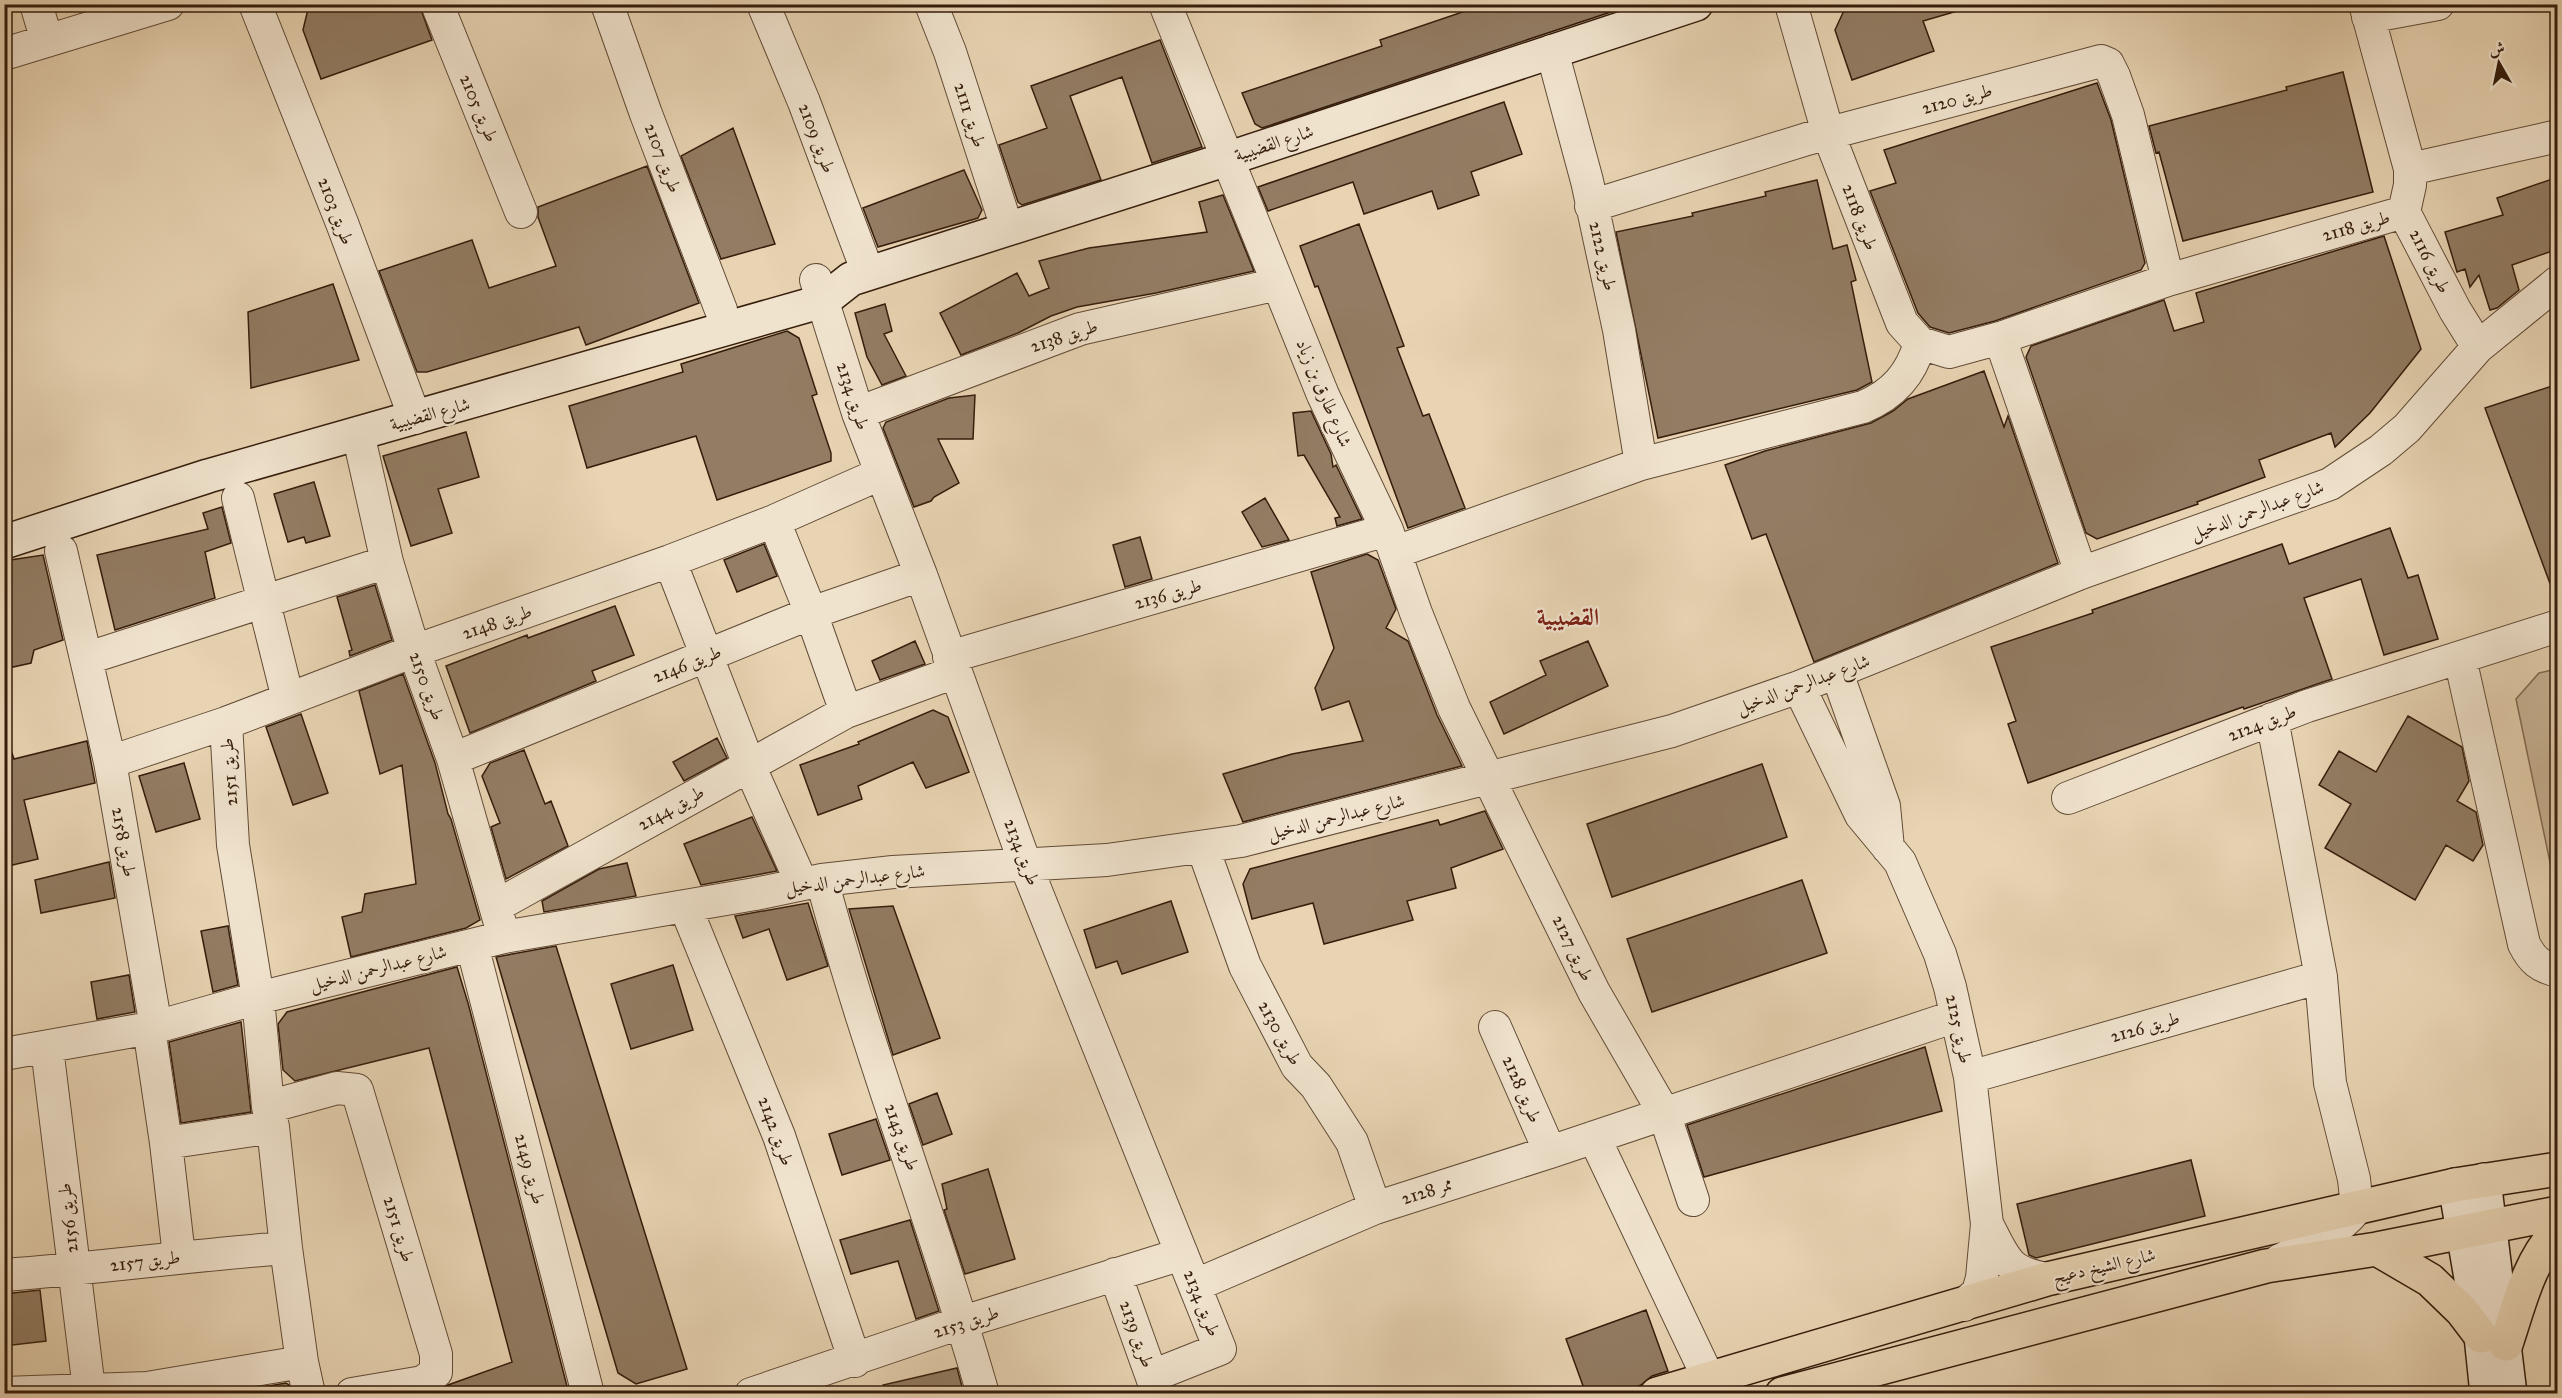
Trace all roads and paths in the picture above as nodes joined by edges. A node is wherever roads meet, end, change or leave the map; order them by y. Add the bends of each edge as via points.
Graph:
1 (36, 4) edge
2 (168, 4) edge
3 (255, 4) edge
4 (437, 4) edge
5 (607, 4) edge
6 (764, 4) edge
7 (931, 4) edge
8 (1165, 4) edge
9 (1696, 4) edge
10 (1791, 4) edge
11 (2438, 4) edge
12 (2367, 11) edge
13 (112, 12) edge
14 (1645, 12) edge
15 (47, 41) junction
16 (1552, 51) junction
17 (4, 54) edge
18 (1828, 134) junction
19 (2558, 136) edge
20 (1227, 159) junction
21 (2410, 169) junction
22 (1591, 206) junction
23 (521, 212) dead end
24 (2404, 212) junction
25 (1007, 228) junction
26 (860, 276) junction
27 (2168, 280) junction
28 (2558, 282) edge
29 (1278, 284) junction
30 (820, 290) junction
31 (721, 310) junction
32 (2522, 312) junction
33 (2558, 314) edge
34 (2000, 338) junction
35 (1920, 343) junction
36 (2478, 347) junction
37 (412, 408) junction
38 (858, 413) junction
39 (355, 423) junction
40 (1641, 464) junction
41 (205, 466) junction
42 (880, 474) junction
43 (238, 498) dead end
44 (4, 519) edge
45 (774, 521) junction
46 (1392, 541) junction
47 (4, 542) edge
48 (61, 551) dead end
49 (670, 561) junction
50 (387, 562) junction
51 (2081, 573) junction
52 (921, 575) junction
53 (264, 602) junction
54 (812, 614) junction
55 (2558, 626) edge
56 (414, 651) junction
57 (705, 657) junction
58 (88, 658) junction
59 (2460, 658) junction
60 (952, 664) junction
61 (1837, 673) junction
62 (1799, 687) junction
63 (288, 699) junction
64 (846, 712) junction
65 (2272, 719) junction
66 (226, 723) junction
67 (453, 759) junction
68 (110, 762) junction
69 (749, 765) junction
70 (1490, 778) junction
71 (2068, 798) dead end
72 (1203, 848) junction
73 (1888, 848) junction
74 (1026, 866) junction
75 (812, 882) junction
76 (496, 906) junction
77 (685, 906) junction
78 (504, 937) junction
79 (472, 945) junction
80 (2558, 971) edge
81 (2321, 977) junction
82 (258, 998) junction
83 (1956, 1016) junction
84 (153, 1027) junction
85 (1494, 1027) dead end
86 (48, 1048) junction
87 (4, 1054) edge
88 (1970, 1077) junction
89 (1664, 1113) junction
90 (271, 1117) junction
91 (1594, 1137) junction
92 (166, 1143) junction
93 (1550, 1152) junction
94 (2558, 1169) edge
95 (2469, 1183) junction
96 (1693, 1200) dead end
97 (1375, 1208) junction
98 (2357, 1208) junction
99 (2558, 1213) edge
100 (1987, 1224) junction
101 (2477, 1229) junction
102 (2558, 1231) edge
103 (286, 1248) junction
104 (2377, 1249) junction
105 (1182, 1254) junction
106 (179, 1256) junction
107 (2266, 1266) junction
108 (73, 1270) junction
109 (1115, 1274) junction
110 (4, 1275) edge
111 (2047, 1279) junction
112 (1196, 1285) junction
113 (1964, 1305) junction
114 (963, 1322) junction
115 (2493, 1340) junction
116 (855, 1361) junction
117 (302, 1362) junction
118 (1155, 1385) edge
119 (1713, 1387) edge
120 (89, 1389) junction
121 (4, 1392) edge
122 (309, 1394) edge
123 (352, 1394) edge
124 (588, 1394) edge
125 (751, 1394) edge
126 (983, 1394) edge
127 (1657, 1394) edge
128 (1782, 1394) edge
129 (2487, 1394) edge
130 (2510, 1394) edge

1 - 15 street
2 - 13 street
3 - 37 street, طريق 2103
4 - 23 street, طريق 2105
5 - 31 street, طريق 2107
6 - 26 street, طريق 2109 via 804,102
7 - 25 street, طريق 2111
8 - 20 street, شارع طارق بن زياد
9 - 14 street, شارع القضيبية
10 - 18 street, طريق 2118
11 - 12 street, طريق 2116
12 - 21 street, طريق 2116
13 - 15 street
14 - 16 street, شارع القضيبية
15 - 17 street
16 - 20 street, شارع القضيبية
16 - 22 street, طريق 2122
18 - 22 street, طريق 2120
18 - 27 street, طريق 2120 via 2101,61 2108,64 2128,115
18 - 35 street, طريق 2118 via 1902,323
19 - 21 street
20 - 25 street, شارع القضيبية
20 - 29 street, شارع طارق بن زياد
21 - 24 street, طريق 2116
22 - 40 street, طريق 2122 via 1619,330
24 - 27 street, طريق 2118
24 - 36 street, طريق 2116
25 - 26 street, شارع القضيبية
26 - 30 street, شارع القضيبية
27 - 34 street, طريق 2118
28 - 32 street, شارع عبدالرحمن الدخيل
29 - 38 street, طريق 2138 via 1080,329
29 - 46 street, شارع طارق بن زياد via 1323,395
30 - 31 street, شارع القضيبية
30 - 37 street, شارع القضيبية
30 - 38 street, طريق 2134
31 - 37 street, شارع القضيبية
32 - 33 street
32 - 36 street, شارع عبدالرحمن الدخيل
34 - 35 street, طريق 2118 via 1949,352
34 - 51 street
35 - 40 street via 1901,381 1880,400
36 - 51 street, شارع عبدالرحمن الدخيل via 2407,428 2330,484
37 - 39 street, شارع القضيبية
38 - 42 street, طريق 2134
39 - 41 street, شارع القضيبية
39 - 50 street, طريق 2150
40 - 46 street
41 - 44 street, شارع القضيبية
41 - 47 street, شارع القضيبية
42 - 45 street, طريق 2148
42 - 52 street, طريق 2134
43 - 53 street
45 - 49 street, طريق 2148
45 - 54 street
46 - 60 street, طريق 2136
46 - 70 street, شارع طارق بن زياد via 1454,708
48 - 58 street, طريق 2158
49 - 56 street, طريق 2148
49 - 57 street, طريق 2143
50 - 53 street
50 - 56 street, طريق 2150
51 - 61 street, شارع عبدالرحمن الدخيل
52 - 54 street, طريق 2146
52 - 60 street, طريق 2134
53 - 58 street
53 - 63 street
54 - 57 street, طريق 2146
54 - 64 street
55 - 59 street, طريق 2124
56 - 63 street, طريق 2148
56 - 67 street, طريق 2150
57 - 67 street, طريق 2146
57 - 69 street, طريق 2143
58 - 68 street, طريق 2158
59 - 65 street, طريق 2124
59 - 80 street via 2524,944 2531,959
60 - 64 street, طريق 2144
60 - 74 street, طريق 2134
61 - 62 street, شارع عبدالرحمن الدخيل
61 - 73 street, طريق 2125 via 1884,806
62 - 70 street, شارع عبدالرحمن الدخيل via 1672,731
62 - 73 street, طريق 2125 via 1861,815
63 - 66 street, طريق 2148
64 - 69 street, طريق 2144
65 - 71 street, طريق 2124
65 - 81 street
66 - 68 street, طريق 2148
66 - 82 street, طريق 2151 via 233,844
67 - 76 street, طريق 2150
68 - 84 street, طريق 2158
69 - 75 street, طريق 2143
69 - 76 street, طريق 2144
70 - 72 street, شارع عبدالرحمن الدخيل
70 - 89 street, طريق 2127 via 1594,992
72 - 74 street, شارع عبدالرحمن الدخيل
72 - 97 street, طريق 2130 via 1245,966 1297,1066 1316,1086 1352,1142
73 - 83 street, طريق 2125 via 1900,862 1940,954
74 - 75 street, شارع عبدالرحمن الدخيل via 893,872
74 - 105 street, طريق 2134
75 - 77 street, شارع عبدالرحمن الدخيل
75 - 114 street, طريق 2143 via 846,968
76 - 78 street, طريق 2150
77 - 78 street, شارع عبدالرحمن الدخيل
77 - 116 street, طريق 2142 via 779,1136
78 - 79 street, شارع عبدالرحمن الدخيل
79 - 82 street, شارع عبدالرحمن الدخيل
79 - 124 street, طريق 2149
81 - 88 street, طريق 2126
81 - 98 street via 2330,1083 2354,1179
82 - 84 street, شارع عبدالرحمن الدخيل
82 - 90 street, طريق 2151
83 - 88 street, طريق 2125
83 - 89 street
84 - 86 street, شارع عبدالرحمن الدخيل
84 - 92 street, طريق 2158
85 - 93 street, طريق 2128
86 - 87 street, شارع عبدالرحمن الدخيل
86 - 108 street, طريق 2156
88 - 100 street, طريق 2125
89 - 91 street, ممر 2128
89 - 96 street, طريق 2127
90 - 92 street
90 - 103 street, طريق 2151
90 - 123 street, طريق 2151 via 337,1088 357,1090 436,1354 436,1372 423,1382
91 - 93 street, ممر 2128
91 - 119 street
92 - 106 street, طريق 2158
93 - 97 street, ممر 2128
94 - 95 main road, شارع الشيخ دعيج
95 - 98 main road, شارع الشيخ دعيج
95 - 101 street
97 - 112 street, ممر 2128
98 - 107 street via 2312,1245
98 - 111 main road, شارع الشيخ دعيج
99 - 101 main road
100 - 111 street, طريق 2125 via 2013,1267 2024,1275
100 - 113 street, طريق 2125 via 1982,1278 1978,1292
101 - 104 main road
101 - 115 street
102 - 115 main road via 2544,1244
103 - 106 street, طريق 2157
103 - 117 street, طريق 2151
104 - 107 main road
104 - 115 main road via 2430,1280
105 - 109 street, طريق 2153
105 - 112 street, طريق 2134
106 - 108 street, طريق 2157
107 - 128 main road
108 - 110 street, طريق 2157
108 - 120 street, طريق 2156
109 - 114 street, طريق 2153
109 - 118 street, طريق 2139
111 - 113 main road, شارع الشيخ دعيج
112 - 118 street, طريق 2134 via 1220,1349
113 - 119 main road, شارع الشيخ دعيج
114 - 116 street, طريق 2153
114 - 126 street, طريق 2143
115 - 129 street
115 - 130 street
116 - 125 street, طريق 2153
117 - 120 street via 147,1388
117 - 122 street, طريق 2151
119 - 127 main road, شارع الشيخ دعيج
120 - 121 street

